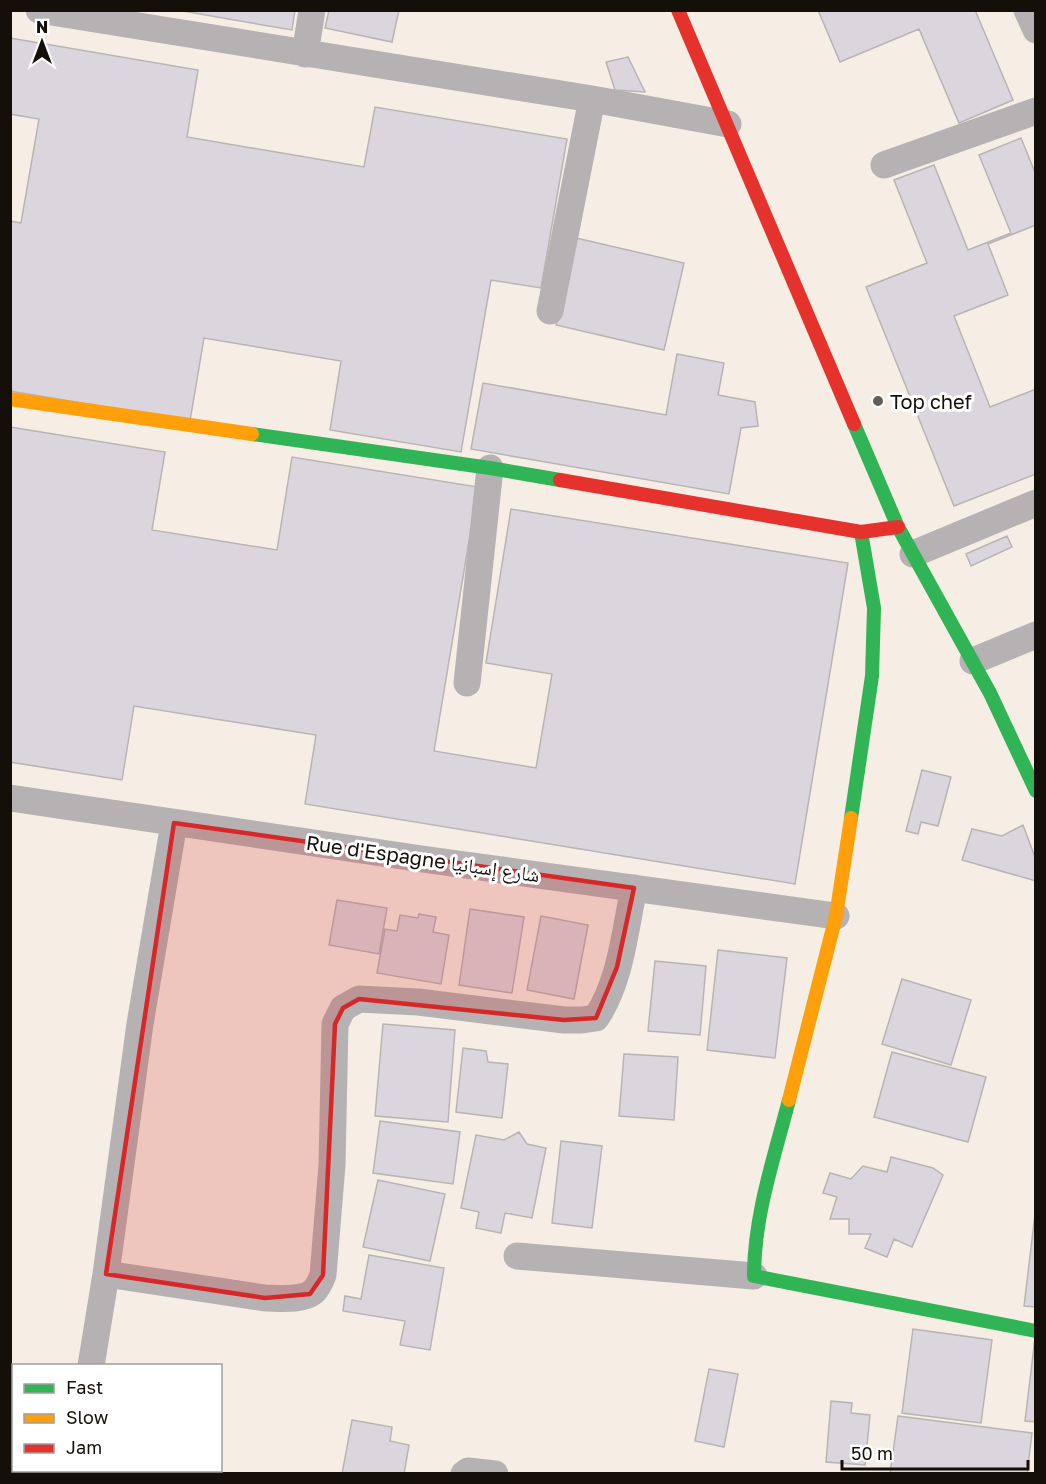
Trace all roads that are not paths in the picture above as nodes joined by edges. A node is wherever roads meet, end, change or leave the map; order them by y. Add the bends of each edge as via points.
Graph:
1 (39, 10) edge
2 (312, 10) edge
3 (678, 10) edge
4 (1027, 10) edge
5 (1035, 30) edge
6 (305, 54) junction
7 (592, 99) junction
8 (1035, 111) edge
9 (728, 124) junction
10 (884, 165) dead end
11 (550, 311) dead end
12 (10, 399) edge
13 (490, 468) junction
14 (1035, 502) edge
15 (898, 527) junction
16 (861, 532) junction
17 (913, 554) junction
18 (1035, 635) edge
19 (973, 661) junction
20 (466, 682) dead end
21 (1035, 791) edge
22 (10, 798) edge
23 (174, 823) junction
24 (634, 888) junction
25 (836, 916) junction
26 (517, 1256) dead end
27 (106, 1274) junction
28 (754, 1276) junction
29 (1035, 1331) edge
30 (91, 1364) edge

1 - 6 street
2 - 6 street
3 - 9 street
4 - 5 street
6 - 7 street
7 - 9 street
7 - 11 street
8 - 10 street
9 - 15 street
12 - 13 street
13 - 16 street
13 - 20 street
14 - 17 street
15 - 16 street
15 - 17 street
16 - 25 street via 874,608 872,676
17 - 19 street
18 - 19 street
19 - 21 street
22 - 23 street, Rue d'Espagne شارع إسبانيا
23 - 24 street, Rue d'Espagne شارع إسبانيا
23 - 27 street via 140,1024
24 - 25 street, Rue d'Espagne شارع إسبانيا
24 - 27 street via 617,967 596,1018 564,1020 359,999 343,1008 335,1024 331,1176 323,1275 316,1290 291,1298 265,1298
25 - 28 street via 759,1218
26 - 28 street
27 - 30 street
28 - 29 street

